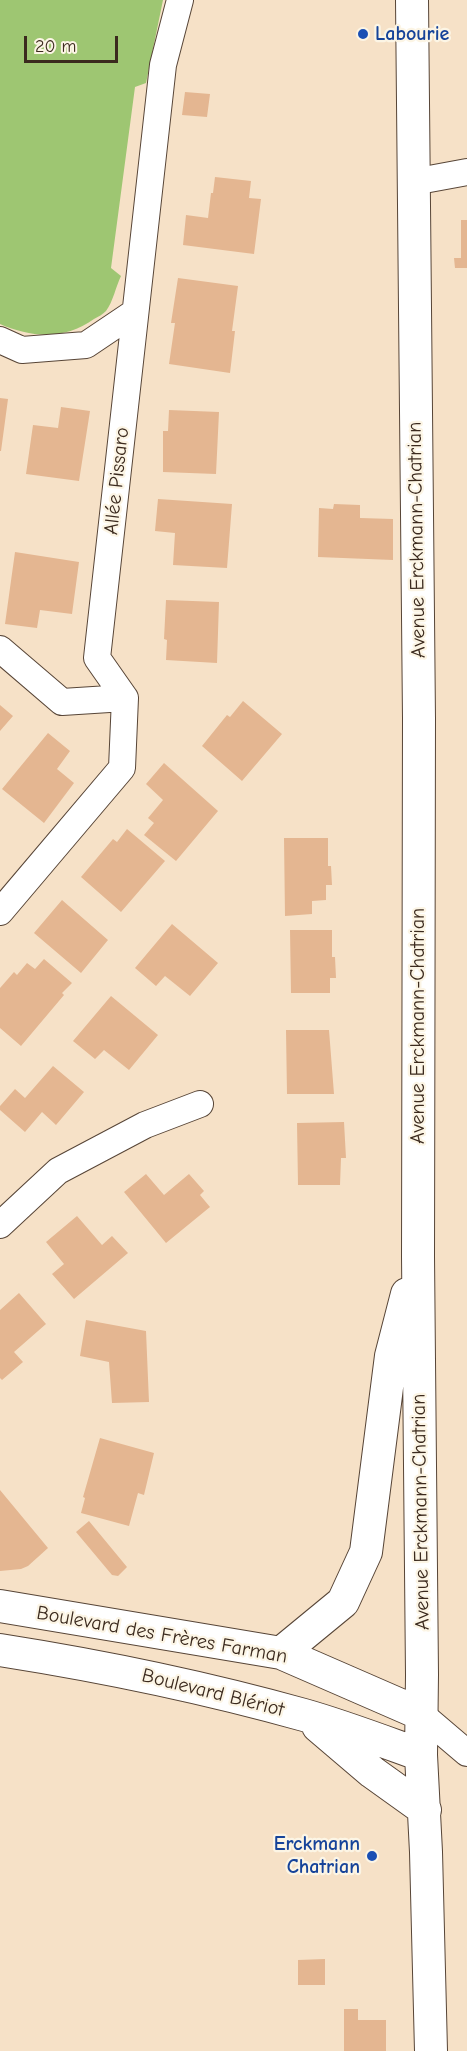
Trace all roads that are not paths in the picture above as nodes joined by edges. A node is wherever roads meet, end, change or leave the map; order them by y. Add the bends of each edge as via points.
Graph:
1 (180, 0) edge
2 (412, 0) edge
3 (467, 172) edge
4 (413, 182) junction
5 (135, 312) junction
6 (0, 340) edge
7 (0, 649) edge
8 (125, 698) junction
9 (0, 912) edge
10 (200, 1104) dead end
11 (0, 1225) edge
12 (418, 1256) junction
13 (0, 1606) edge
14 (0, 1650) edge
15 (281, 1653) junction
16 (310, 1665) junction
17 (421, 1714) junction
18 (306, 1716) junction
19 (467, 1753) edge
20 (421, 1755) junction
21 (467, 1758) edge
22 (424, 1810) junction
23 (431, 2051) edge

1 - 5 street, Allée Pissaro via 163,64
2 - 4 street, Avenue Erckmann-Chatrian
3 - 4 street
4 - 12 street, Avenue Erckmann-Chatrian via 419,718
5 - 6 street via 86,345 22,350
5 - 8 street, Allée Pissaro via 97,658
7 - 8 street via 62,702
8 - 9 street via 122,768
10 - 11 street via 145,1125 58,1171
12 - 15 street via 391,1356 366,1552 344,1602
12 - 17 street, Avenue Erckmann-Chatrian
13 - 15 street, Boulevard des Frères Farman
14 - 18 street, Boulevard Blériot via 194,1687
15 - 16 street, Boulevard des Frères Farman
16 - 17 street, Boulevard des Frères Farman
16 - 18 street via 315,1686
17 - 19 street
17 - 20 street, Avenue Erckmann-Chatrian
18 - 20 street, Boulevard Blériot
18 - 22 street
20 - 21 street
20 - 22 street, Avenue Erckmann-Chatrian
22 - 23 street, Avenue Erckmann-Chatrian

